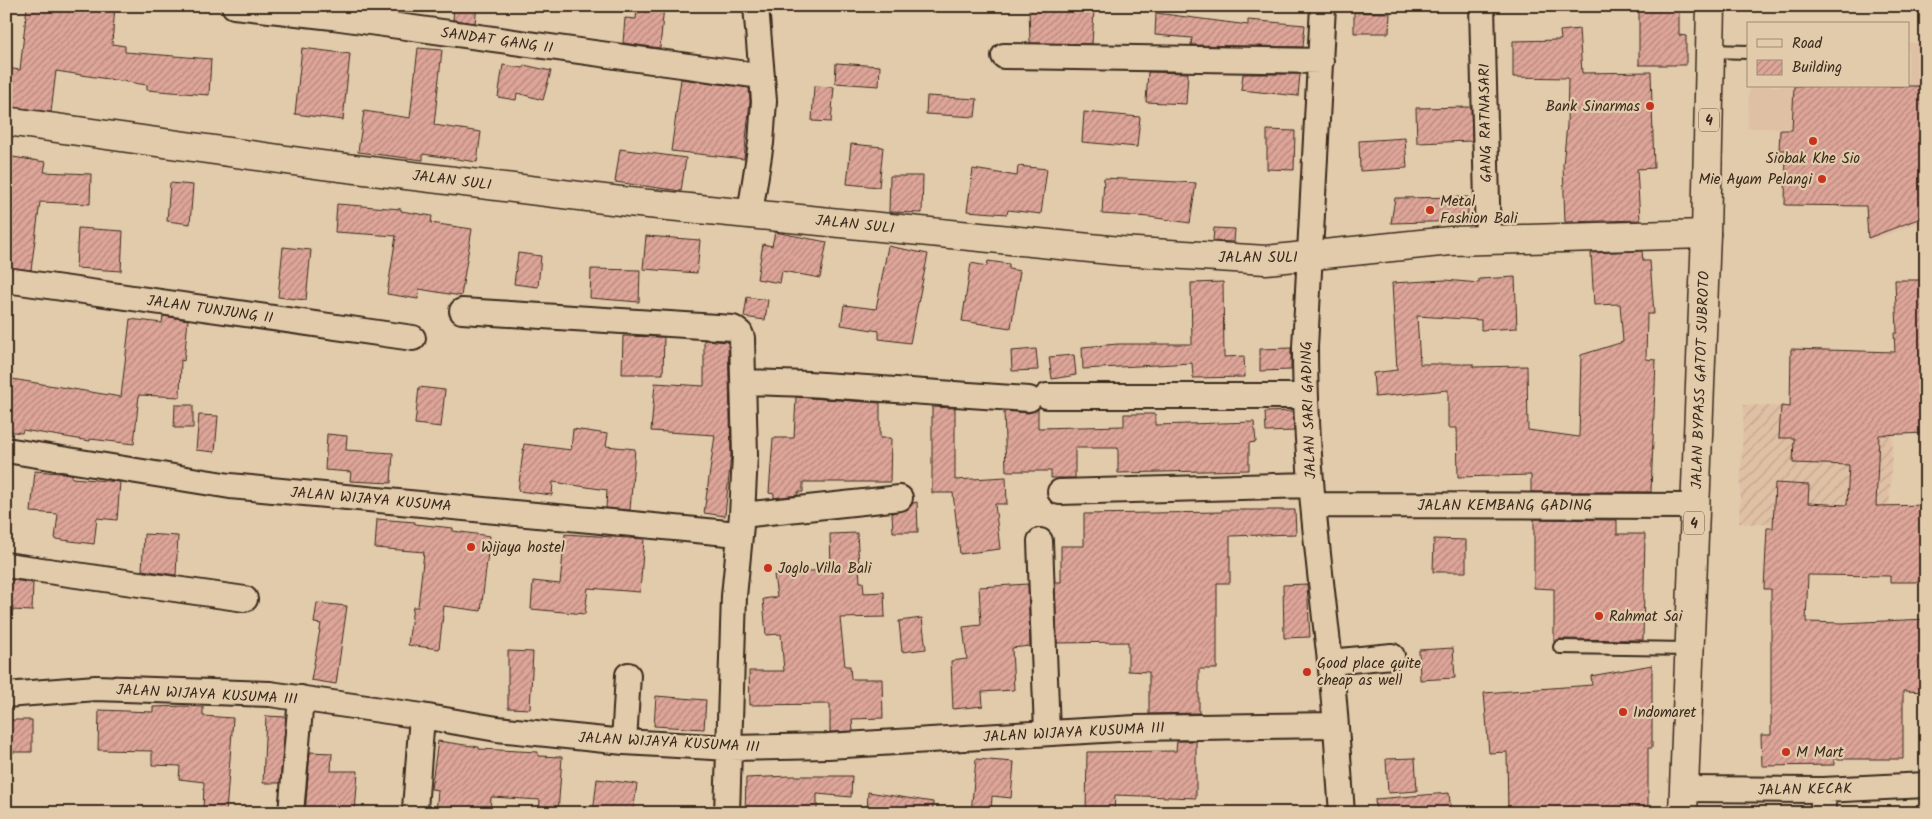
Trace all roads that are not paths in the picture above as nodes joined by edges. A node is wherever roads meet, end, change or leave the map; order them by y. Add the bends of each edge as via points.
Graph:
1 (234, 6) edge
2 (756, 6) edge
3 (1323, 6) edge
4 (1482, 6) edge
5 (1712, 6) edge
6 (1710, 51) junction
7 (1747, 52) edge
8 (1004, 56) dead end
9 (1320, 61) junction
10 (761, 76) junction
11 (6, 121) edge
12 (750, 213) junction
13 (1694, 234) junction
14 (1488, 241) junction
15 (1310, 257) junction
16 (6, 280) edge
17 (462, 311) dead end
18 (413, 338) dead end
19 (745, 382) junction
20 (1305, 396) junction
21 (6, 450) edge
22 (1060, 492) dead end
23 (1313, 495) junction
24 (900, 498) dead end
25 (1695, 506) junction
26 (740, 524) junction
27 (1040, 541) dead end
28 (6, 565) edge
29 (245, 599) dead end
30 (1560, 647) dead end
31 (1689, 649) junction
32 (1392, 656) dead end
33 (1330, 662) junction
34 (628, 674) dead end
35 (6, 695) edge
36 (301, 698) junction
37 (422, 716) junction
38 (1335, 725) junction
39 (1047, 733) junction
40 (624, 742) junction
41 (730, 748) junction
42 (1926, 785) edge
43 (1683, 801) edge
44 (1823, 801) edge
45 (416, 809) dead end
46 (291, 813) edge
47 (728, 813) edge
48 (1342, 813) edge

1 - 10 street, SANDAT GANG II
2 - 10 street
3 - 9 street, JALAN SARI GADING
4 - 14 street, GANG RATNASARI
5 - 6 main road, JALAN BYPASS GATOT SUBROTO / 4
6 - 7 lane
6 - 13 main road, JALAN BYPASS GATOT SUBROTO / 4
8 - 9 street
9 - 15 street, JALAN SARI GADING
10 - 12 street via 763,121
11 - 12 main road, JALAN SULI via 322,165 629,202
12 - 15 main road, JALAN SULI via 1120,251 1266,260
13 - 14 main road, JALAN SULI
13 - 25 main road, JALAN BYPASS GATOT SUBROTO / 4
14 - 15 main road, JALAN SULI via 1404,244
15 - 20 street, JALAN SARI GADING via 1304,347
16 - 18 street, JALAN TUNJUNG II
17 - 19 street via 733,328 742,338
19 - 20 street via 1038,398
19 - 26 street via 745,455
20 - 23 street, JALAN SARI GADING
21 - 26 street, JALAN WIJAYA KUSUMA via 230,486
22 - 23 street, JALAN KEMBANG GADING
23 - 25 street, JALAN KEMBANG GADING
23 - 33 street, JALAN SARI GADING
24 - 26 street, JALAN WIJAYA KUSUMA
25 - 31 main road, JALAN BYPASS GATOT SUBROTO / 4
26 - 41 street via 734,596
27 - 39 street
28 - 29 street
30 - 31 lane
31 - 43 main road, JALAN BYPASS GATOT SUBROTO / 4
32 - 33 street
33 - 38 street, JALAN SARI GADING
34 - 40 street
35 - 36 street, JALAN WIJAYA KUSUMA III via 96,688
36 - 37 street, JALAN WIJAYA KUSUMA III
36 - 46 street
37 - 40 street, JALAN WIJAYA KUSUMA III via 497,729
37 - 45 street
38 - 39 street, JALAN WIJAYA KUSUMA III via 1136,728
38 - 48 street, JALAN SARI GADING
39 - 41 street, JALAN WIJAYA KUSUMA III via 828,746
40 - 41 street, JALAN WIJAYA KUSUMA III
41 - 47 street
42 - 44 street, JALAN KECAK
43 - 44 street, JALAN KECAK

